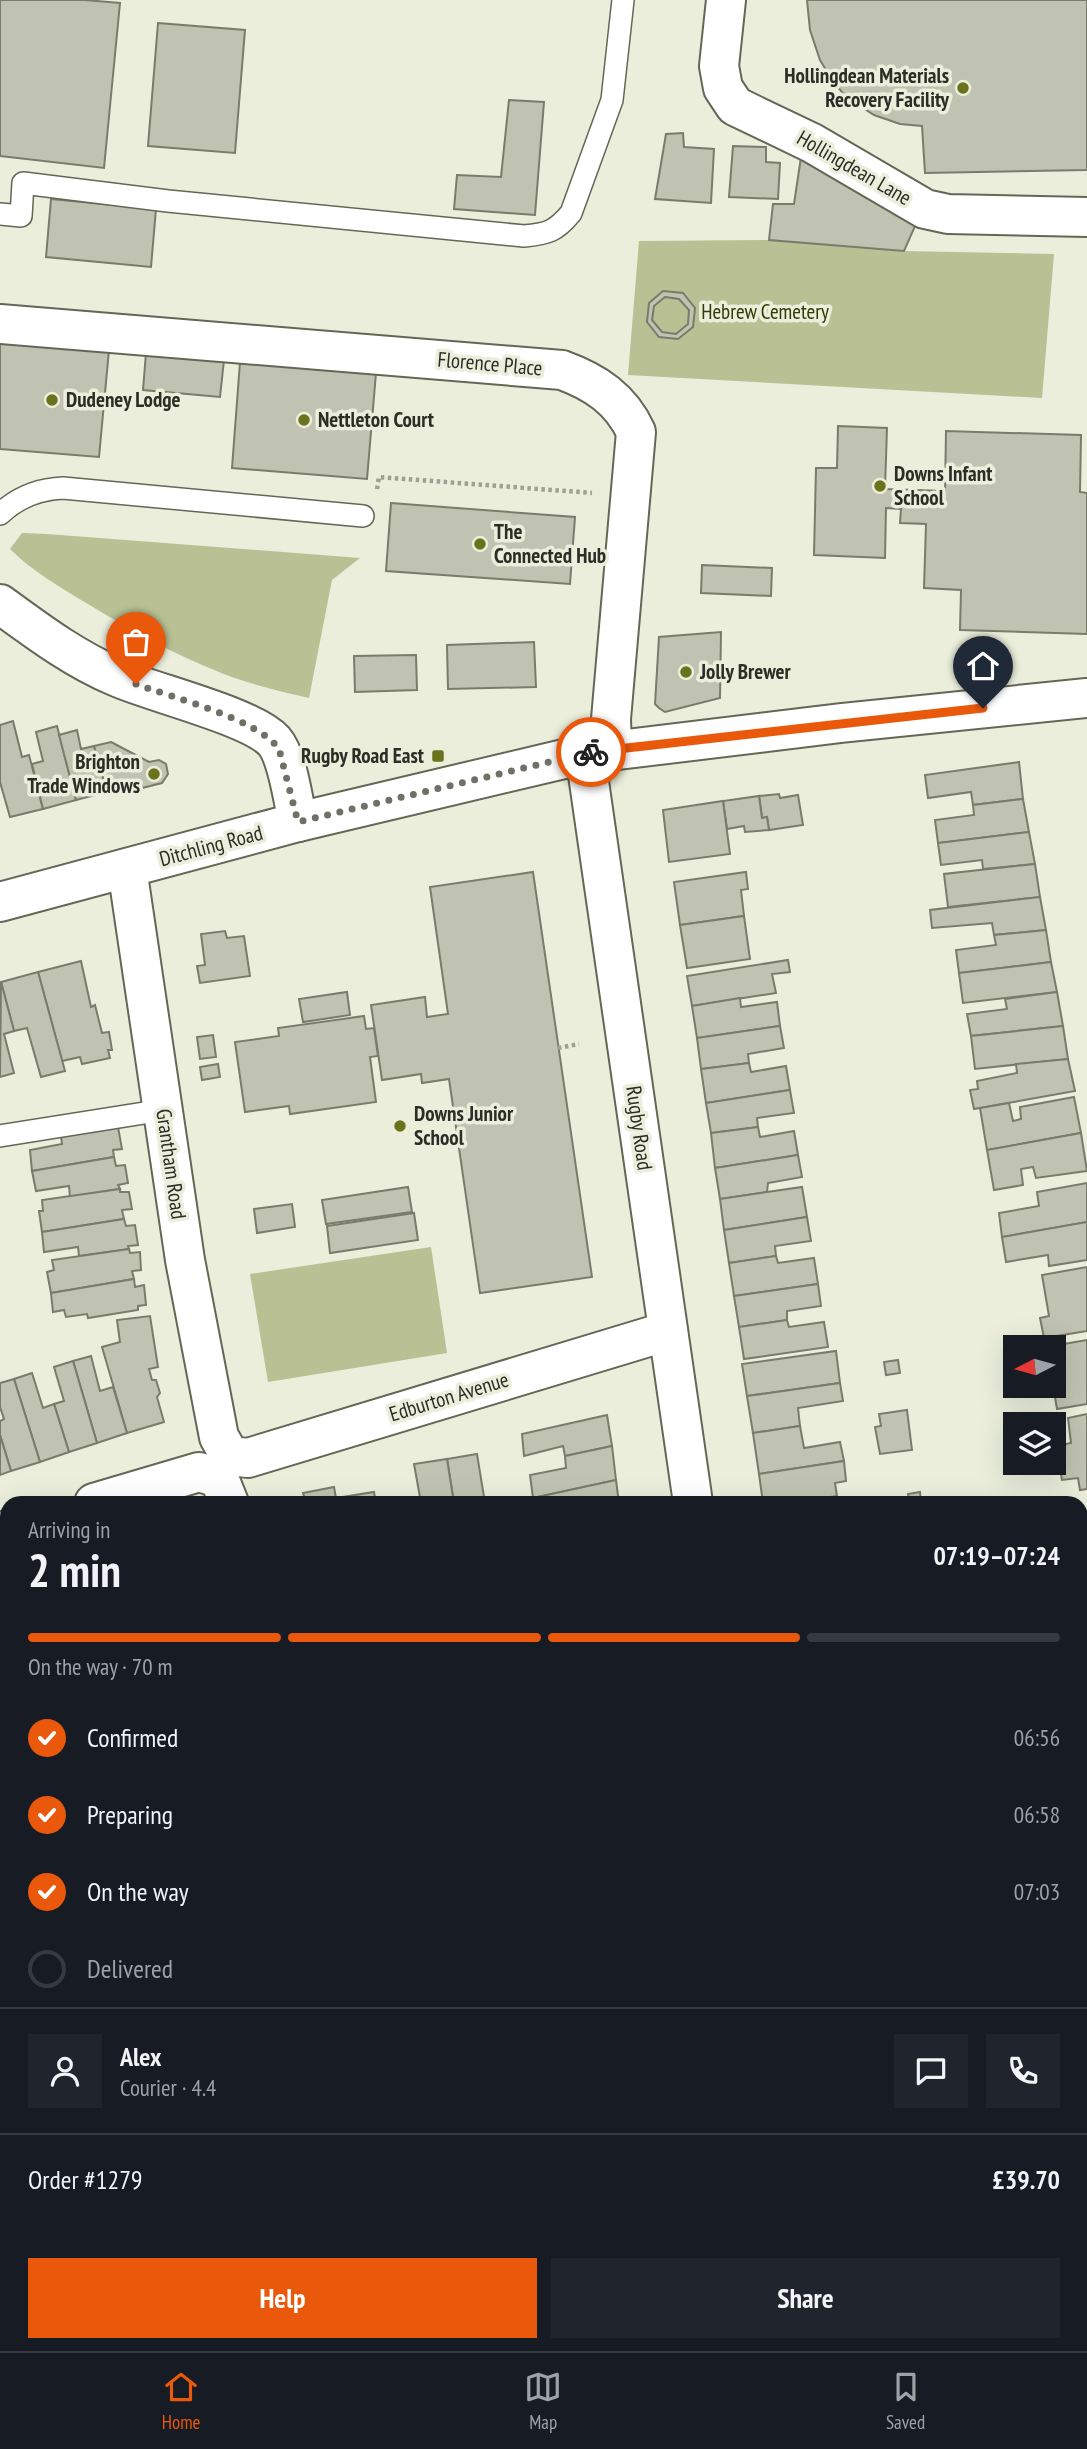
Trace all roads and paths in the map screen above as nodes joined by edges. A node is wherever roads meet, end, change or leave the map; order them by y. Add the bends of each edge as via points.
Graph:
1 (622, 0) edge
2 (726, 0) edge
3 (0, 214) edge
4 (1087, 217) edge
5 (0, 324) edge
6 (632, 496) junction
7 (0, 514) edge
8 (363, 516) joint
9 (0, 604) edge
10 (1087, 698) edge
11 (598, 751) junction
12 (298, 822) junction
13 (127, 868) junction
14 (0, 902) edge
15 (579, 1044) dead end
16 (558, 1048) dead end
17 (163, 1110) junction
18 (0, 1136) edge
19 (668, 1331) junction
20 (226, 1479) edge
21 (118, 1496) edge
22 (692, 1496) edge

1 - 3 lane via 612,100 571,213 559,227 542,235 196,204 23,183 21,216
2 - 4 street, Hollingdean Lane via 719,66 723,88 735,106 812,143 925,209 948,214
5 - 6 street, Florence Place via 562,370 598,386 629,417 636,432
6 - 8 path via 379,477 376,501
6 - 11 street, Florence Place via 611,719
7 - 8 lane via 25,495 63,488
9 - 12 street via 78,658 116,677 264,733 279,749
10 - 11 street, Ditchling Road
11 - 12 street, Ditchling Road
11 - 19 street, Rugby Road
12 - 13 street, Ditchling Road
13 - 14 street, Ditchling Road
13 - 17 street, Grantham Road
15 - 16 path
17 - 18 lane
17 - 20 street, Grantham Road via 185,1260
19 - 20 street, Edburton Avenue via 248,1458
19 - 22 street, Rugby Road
20 - 21 street, Edburton Avenue via 199,1472

